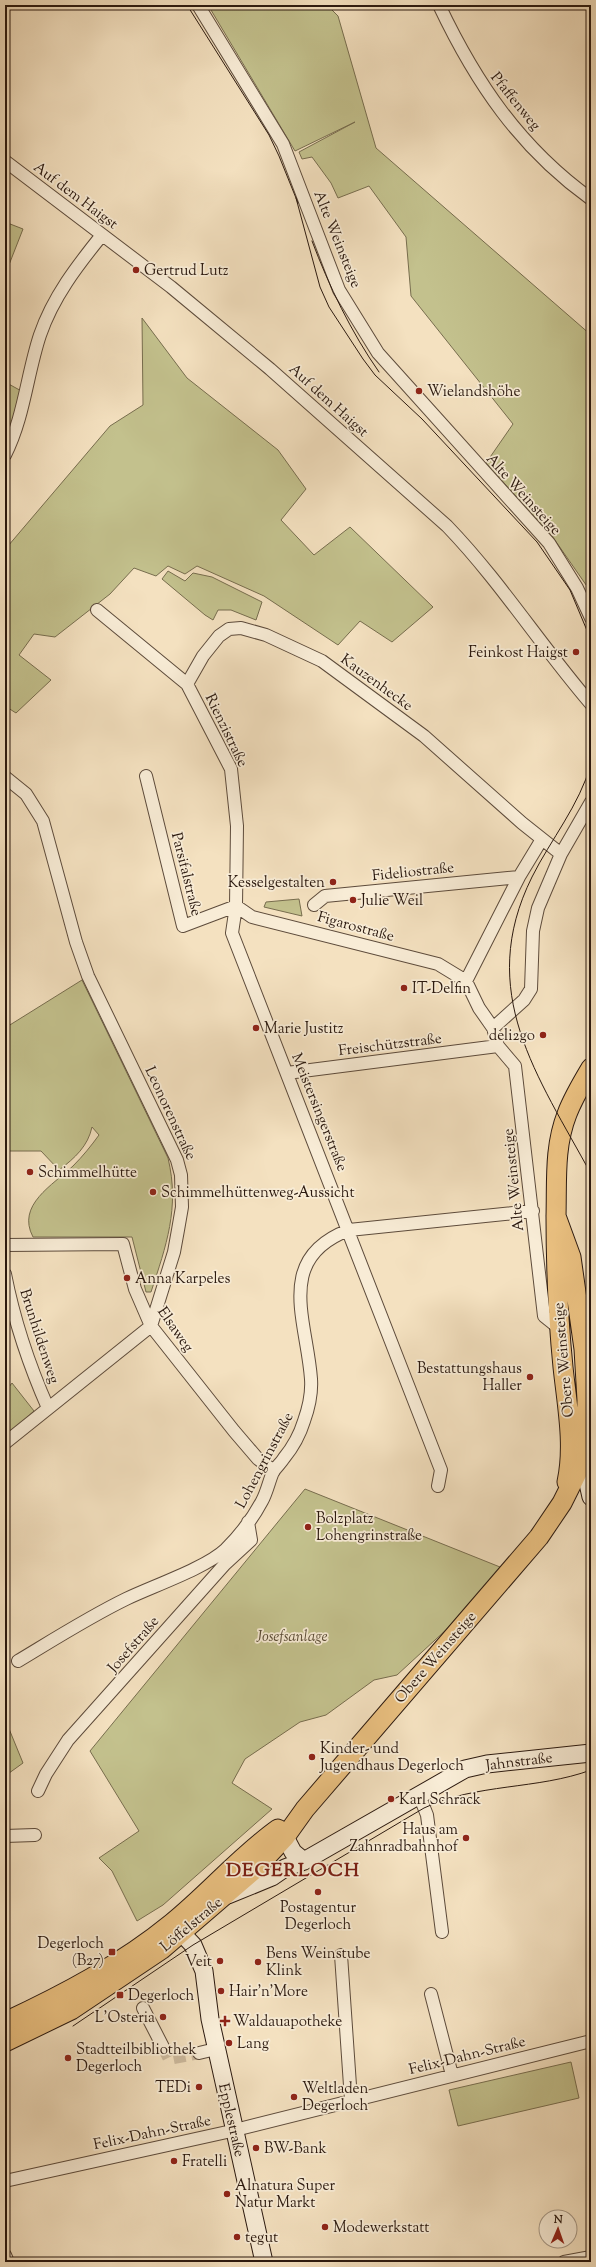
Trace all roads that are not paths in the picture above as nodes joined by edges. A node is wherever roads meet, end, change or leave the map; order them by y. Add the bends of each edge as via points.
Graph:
1 (198, 5) edge
2 (439, 5) edge
3 (5, 161) edge
4 (591, 199) edge
5 (102, 235) junction
6 (5, 455) edge
7 (97, 610) dead end
8 (591, 618) edge
9 (187, 684) junction
10 (591, 704) edge
11 (146, 776) dead end
12 (5, 777) edge
13 (591, 802) edge
14 (542, 839) junction
15 (561, 854) junction
16 (519, 877) junction
17 (314, 905) dead end
18 (236, 906) junction
19 (466, 981) junction
20 (493, 1028) junction
21 (498, 1046) junction
22 (591, 1068) edge
23 (287, 1073) junction
24 (533, 1211) junction
25 (556, 1216) junction
26 (349, 1230) junction
27 (5, 1245) edge
28 (5, 1274) edge
29 (151, 1326) junction
30 (559, 1328) junction
31 (48, 1408) junction
32 (568, 1412) junction
33 (5, 1443) edge
34 (583, 1461) junction
35 (274, 1471) junction
36 (438, 1486) dead end
37 (591, 1497) edge
38 (562, 1503) junction
39 (248, 1522) junction
40 (18, 1661) dead end
41 (591, 1753) edge
42 (38, 1791) dead end
43 (419, 1795) junction
44 (305, 1809) junction
45 (5, 1836) edge
46 (35, 1836) dead end
47 (284, 1837) junction
48 (304, 1861) junction
49 (285, 1868) junction
50 (255, 1869) junction
51 (229, 1872) junction
52 (223, 1897) junction
53 (177, 1927) junction
54 (442, 1932) dead end
55 (341, 1955) dead end
56 (432, 1994) dead end
57 (144, 2008) dead end
58 (5, 2022) edge
59 (591, 2041) edge
60 (5, 2042) edge
61 (163, 2047) tunnel mouth
62 (216, 2049) junction
63 (199, 2052) tunnel mouth
64 (452, 2075) junction
65 (351, 2100) junction
66 (235, 2130) junction
67 (5, 2181) edge
68 (5, 2255) edge
69 (591, 2257) edge
70 (8, 2262) edge
71 (264, 2262) edge
72 (564, 2262) edge

1 - 8 street, Alte Weinsteige via 283,144 326,261 358,323 378,353 549,543 577,588
2 - 4 street, Pfaffenweg via 477,79 498,107 520,135 544,159
3 - 5 street, Auf dem Haigst
5 - 6 street via 69,277 51,309 40,335
5 - 10 street, Auf dem Haigst via 171,287 270,369 447,526 473,553
7 - 9 street, Rienzistraße
9 - 14 street, Kauzenhecke via 203,656 219,636 229,629 241,628 266,635 322,661 412,727
9 - 18 street, Rienzistraße via 231,769 237,826
11 - 18 street, Parsifalstraße via 183,926
12 - 29 street, Leonorenstraße via 26,794 43,820 76,942 88,976 177,1160 181,1175 182,1208 174,1252
13 - 15 street
14 - 15 street
14 - 16 street
15 - 20 street via 538,908 533,931 531,989 524,1000
16 - 17 street, Fideliostraße via 325,896
16 - 19 street
18 - 19 street, Figarostraße via 252,916 438,964
18 - 23 street, Meistersingerstraße via 232,933
19 - 20 street, Alte Weinsteige via 479,1008
20 - 21 street, Alte Weinsteige
21 - 23 street, Freischützstraße
21 - 24 street, Alte Weinsteige via 515,1066
22 - 25 main road, Obere Weinsteige via 577,1090 560,1137
23 - 26 street, Meistersingerstraße
24 - 26 street, Lohengrinstraße
24 - 30 street, Alte Weinsteige via 544,1316
25 - 30 main road, Obere Weinsteige
25 - 34 main road, Obere Weinsteige via 571,1257 584,1349 587,1400
26 - 35 street, Lohengrinstraße via 325,1241 315,1249 302,1280 301,1324 311,1394 304,1422 292,1447
26 - 36 street, Meistersingerstraße via 441,1470
27 - 29 street, Elsaweg via 123,1244 135,1289
28 - 31 street, Brunhildenweg via 11,1304
29 - 31 street
29 - 35 street, Elsaweg via 234,1431 258,1459
30 - 32 main road, Obere Weinsteige
31 - 33 street
32 - 34 main road via 574,1424
32 - 38 main road, Obere Weinsteige via 570,1466
34 - 37 main road
34 - 38 main road, Obere Weinsteige
35 - 39 street, Lohengrinstraße via 262,1500
38 - 44 main road, Obere Weinsteige via 539,1537
39 - 40 street, Lohengrinstraße via 234,1540 214,1558 124,1600
39 - 42 street, Josefstraße via 250,1540 225,1564 68,1740
41 - 43 main road, Jahnstraße via 486,1764 465,1770
43 - 48 main road, Jahnstraße
43 - 54 street via 427,1815
44 - 47 main road, Löffelstraße
44 - 51 main road, Löffelstraße via 272,1833
45 - 46 street
47 - 48 main road via 293,1852
47 - 50 main road, Löffelstraße
48 - 49 main road, Jahnstraße
49 - 50 main road, Jahnstraße
49 - 52 main road, Jahnstraße via 272,1877
50 - 51 main road, Jahnstraße
50 - 52 main road, Löffelstraße
51 - 53 main road, Löffelstraße
52 - 53 main road, Löffelstraße
53 - 58 main road, Löffelstraße via 54,2000
53 - 60 main road, Löffelstraße via 162,1949 71,2010
53 - 62 main road, Epplestraße via 193,1945 204,1971
55 - 65 street
56 - 64 street
57 - 61 street
59 - 64 street, Felix-Dahn-Straße
62 - 63 street
62 - 66 main road, Epplestraße
64 - 65 street, Felix-Dahn-Straße
65 - 66 street, Felix-Dahn-Straße
66 - 67 street, Felix-Dahn-Straße
66 - 71 main road, Epplestraße
68 - 70 street
69 - 72 street

